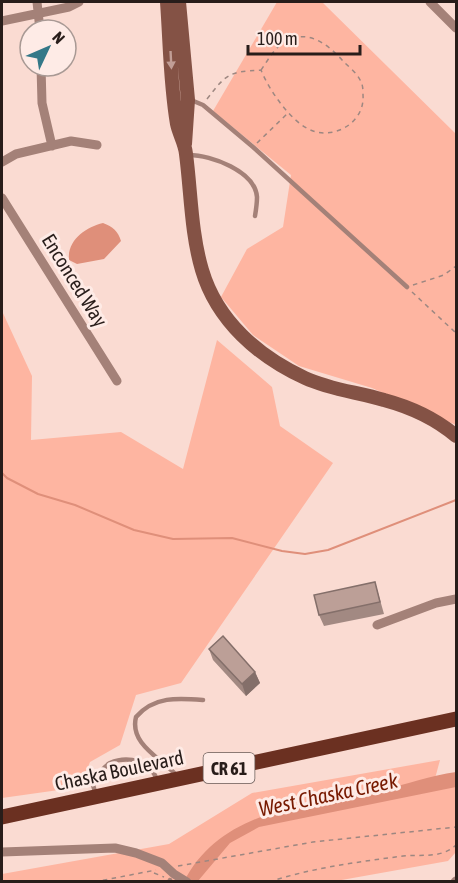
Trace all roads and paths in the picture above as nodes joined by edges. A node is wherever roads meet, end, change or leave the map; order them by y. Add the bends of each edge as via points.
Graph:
1 (37, 2) edge
2 (80, 2) edge
3 (167, 2) edge
4 (179, 2) edge
5 (430, 2) edge
6 (39, 13) junction
7 (39, 18) edge
8 (2, 21) edge
9 (456, 28) edge
10 (261, 70) junction
11 (41, 78) edge
12 (188, 100) junction
13 (203, 105) junction
14 (288, 112) junction
15 (52, 146) junction
16 (97, 146) dead end
17 (253, 147) junction
18 (186, 150) junction
19 (2, 162) edge
20 (2, 198) edge
21 (255, 216) dead end
22 (456, 266) edge
23 (407, 287) junction
24 (456, 333) edge
25 (117, 381) dead end
26 (456, 436) edge
27 (456, 599) edge
28 (377, 625) dead end
29 (203, 700) dead end
30 (456, 719) edge
31 (180, 779) junction
32 (158, 784) junction
33 (96, 797) junction
34 (2, 817) edge
35 (456, 826) edge
36 (456, 845) edge
37 (2, 852) edge
38 (190, 863) dead end
39 (145, 872) dead end
40 (154, 873) dead end
41 (171, 879) edge
42 (186, 880) edge
43 (94, 882) edge
44 (269, 882) edge

1 - 6 street
2 - 6 street
3 -> 18 street via 177,126
4 - 12 street
5 - 9 street
6 - 7 street
6 - 8 street
10 - 13 path via 233,72 220,81
10 - 14 path via 274,96
10 - 14 path via 277,48 303,37 318,39 334,51 362,82 363,100 358,117 342,131 311,131
11 - 15 street
12 - 13 lane
12 - 18 street
13 - 17 lane
14 - 17 path
15 - 16 street via 72,141
15 - 19 street via 16,154
17 - 23 lane
18 - 21 lane via 217,160 249,181 257,196
18 - 26 street via 201,268 214,300 239,333 275,362 307,379 403,406
20 - 25 street, Enconced Way
22 - 23 path via 444,275
23 - 24 path
27 - 28 street
29 - 31 lane via 160,701 136,717 135,732 142,744
30 - 31 main road, Chaska Boulevard / CR 61
31 - 32 main road, Chaska Boulevard / CR 61
32 - 33 main road, Chaska Boulevard / CR 61
32 - 33 lane via 156,775 145,764 123,760 100,772 93,785
33 - 34 main road, Chaska Boulevard / CR 61
35 - 38 path via 314,842
36 - 44 path via 435,855 292,874
37 - 41 street via 115,848 162,863
39 - 43 path
40 - 41 path
41 - 42 street

